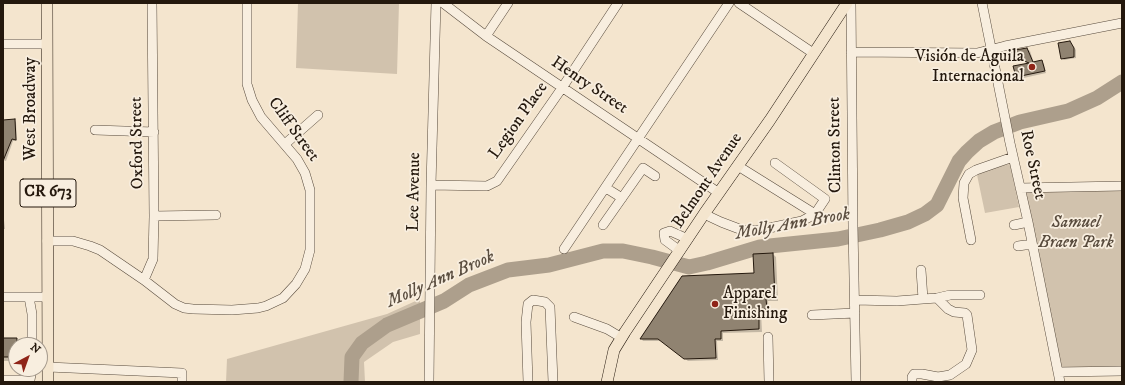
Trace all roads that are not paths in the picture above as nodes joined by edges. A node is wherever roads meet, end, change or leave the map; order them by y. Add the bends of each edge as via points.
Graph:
1 (47, 3) edge
2 (152, 3) edge
3 (247, 3) edge
4 (436, 3) edge
5 (443, 3) edge
6 (508, 3) edge
7 (618, 3) edge
8 (729, 3) edge
9 (739, 3) edge
10 (847, 3) edge
11 (851, 3) edge
12 (982, 3) edge
13 (1122, 23) edge
14 (486, 36) junction
15 (3, 44) edge
16 (47, 44) junction
17 (991, 50) junction
18 (851, 52) junction
19 (813, 53) junction
20 (562, 88) junction
21 (318, 115) dead end
22 (95, 130) dead end
23 (154, 132) junction
24 (638, 139) junction
25 (284, 144) junction
26 (1013, 157) junction
27 (775, 163) dead end
28 (738, 166) junction
29 (655, 176) dead end
30 (431, 185) junction
31 (1122, 186) edge
32 (606, 188) junction
33 (1020, 188) junction
34 (719, 193) junction
35 (622, 198) junction
36 (704, 214) junction
37 (815, 214) junction
38 (216, 215) dead end
39 (154, 216) junction
40 (1028, 222) junction
41 (603, 225) dead end
42 (1014, 225) dead end
43 (970, 240) dead end
44 (47, 241) junction
45 (1032, 244) junction
46 (1018, 246) dead end
47 (564, 249) dead end
48 (921, 270) dead end
49 (144, 280) junction
50 (980, 295) dead end
51 (3, 297) edge
52 (29, 297) junction
53 (48, 297) junction
54 (937, 298) junction
55 (923, 299) junction
56 (855, 300) junction
57 (855, 313) junction
58 (812, 315) dead end
59 (574, 317) dead end
60 (32, 337) edge
61 (48, 337) edge
62 (768, 337) dead end
63 (622, 338) junction
64 (48, 367) edge
65 (1122, 371) edge
66 (1058, 372) junction
67 (3, 380) edge
68 (30, 381) edge
69 (182, 382) edge
70 (429, 382) edge
71 (528, 382) edge
72 (553, 382) edge
73 (607, 382) edge
74 (769, 382) edge
75 (856, 382) edge
76 (912, 382) edge
77 (1060, 382) edge

1 - 16 main road, West Broadway / CR 673
2 - 23 street, Oxford Street
3 - 25 street, Cliff Street via 249,92 261,117
4 - 30 street, Lee Avenue
5 - 14 street, Henry Street
6 - 14 street
7 - 20 street, Legion Place
8 - 24 street
9 - 19 street
10 - 19 main road, Belmont Avenue
11 - 18 street, Clinton Street
12 - 17 street, Roe Street
13 - 17 street
14 - 20 street, Henry Street
15 - 16 street
16 - 44 main road, West Broadway / CR 673
17 - 18 street via 977,53
17 - 26 street, Roe Street
18 - 56 street, Clinton Street
19 - 28 main road, Belmont Avenue
20 - 24 street, Henry Street
20 - 30 street, Legion Place via 497,181 487,186
21 - 25 street
22 - 23 street
23 - 39 street, Oxford Street
24 - 32 street
24 - 34 street, Henry Street
25 - 49 street, Cliff Street via 305,172 311,201 308,259 301,276 291,290 279,300 258,308 197,310 175,304
26 - 33 street, Roe Street
26 - 43 street via 976,170 969,174 964,183 963,198
27 - 37 street via 825,199
28 - 34 main road, Belmont Avenue
28 - 37 street
29 - 35 street via 643,168
30 - 70 street, Lee Avenue
31 - 33 street
32 - 35 street
32 - 47 street
33 - 40 street, Roe Street
34 - 36 main road, Belmont Avenue
35 - 41 street
36 - 37 street via 742,230 760,230 802,221
36 - 63 main road, Belmont Avenue
38 - 39 street
39 - 49 street, Oxford Street via 153,259
40 - 42 street
40 - 45 street, Roe Street
44 - 49 street, Cliff Street via 73,241 100,250
44 - 53 main road, West Broadway / CR 673
45 - 46 street
45 - 66 street, Roe Street
48 - 55 street
50 - 54 street via 950,295
51 - 52 street
52 - 53 street
52 - 60 street
53 - 61 main road, West Broadway / CR 673
54 - 55 street
54 - 76 street via 948,309 968,315 972,350 966,364 950,375 938,377 914,374
55 - 56 street
56 - 57 street, Clinton Street
57 - 58 street
57 - 75 street, Clinton Street
59 - 63 street via 607,329
62 - 74 street
63 - 73 main road, Belmont Avenue via 614,350
64 - 69 street via 182,373
65 - 66 street
66 - 77 street, Roe Street
67 - 68 street
71 - 72 street via 526,322 528,304 533,300 545,302 550,307

